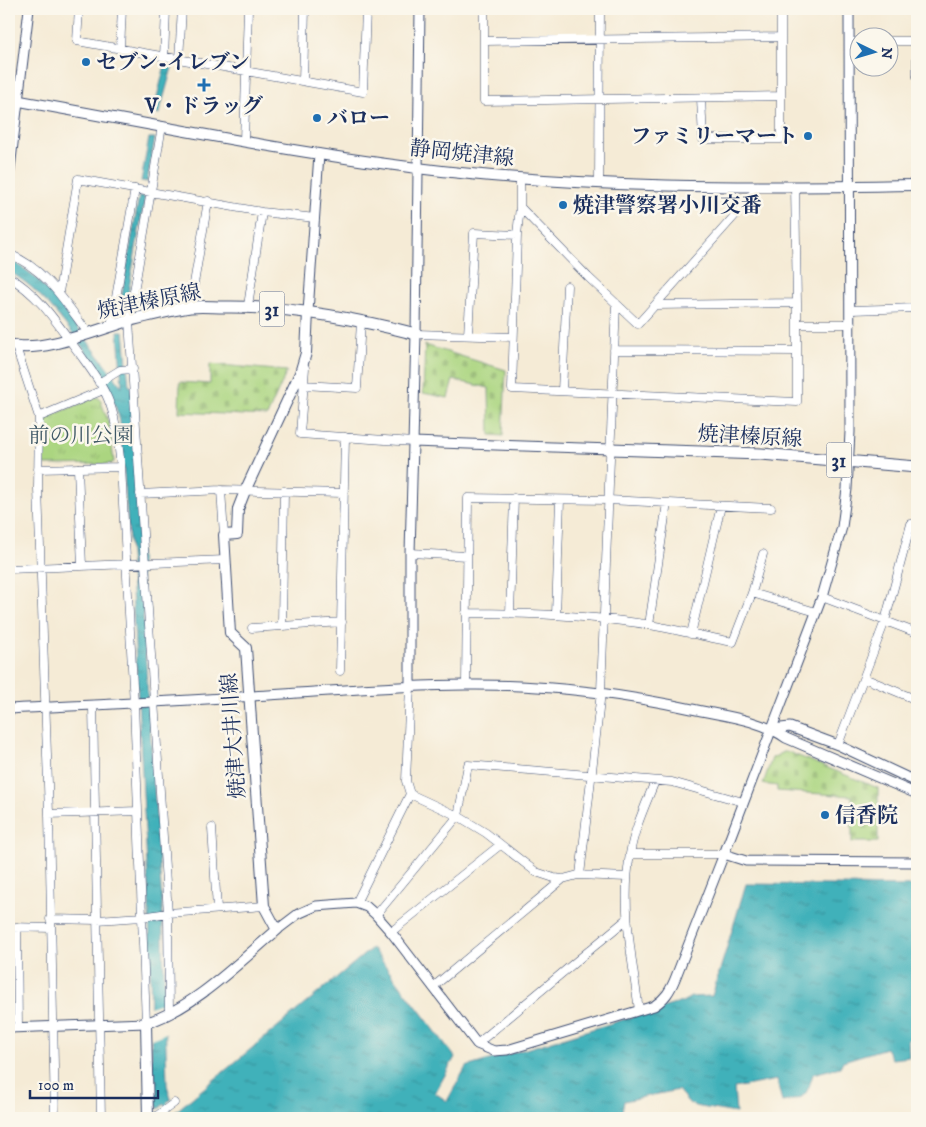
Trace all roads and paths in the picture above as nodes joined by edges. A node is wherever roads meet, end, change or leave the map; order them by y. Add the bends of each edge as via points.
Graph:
1 (29, 9) edge
2 (79, 9) edge
3 (122, 9) edge
4 (166, 9) edge
5 (182, 9) edge
6 (248, 9) edge
7 (305, 9) edge
8 (366, 9) edge
9 (420, 9) edge
10 (484, 9) edge
11 (600, 9) edge
12 (781, 9) edge
13 (849, 9) edge
14 (916, 9) edge
15 (852, 28) edge
16 (781, 37) junction
17 (600, 38) junction
18 (484, 41) junction
19 (898, 41) edge
20 (916, 41) edge
21 (120, 49) junction
22 (164, 57) junction
23 (179, 59) junction
24 (246, 72) junction
25 (917, 77) edge
26 (853, 78) edge
27 (303, 81) junction
28 (780, 96) junction
29 (600, 98) junction
30 (701, 98) junction
31 (13, 100) edge
32 (162, 126) junction
33 (244, 141) junction
34 (319, 154) junction
35 (418, 168) junction
36 (9, 177) edge
37 (520, 178) junction
38 (599, 183) junction
39 (917, 185) edge
40 (758, 186) junction
41 (795, 186) junction
42 (850, 186) junction
43 (135, 189) junction
44 (151, 191) junction
45 (208, 202) junction
46 (520, 207) junction
47 (262, 212) junction
48 (314, 218) junction
49 (517, 235) junction
50 (9, 254) edge
51 (9, 277) edge
52 (567, 286) dead end
53 (59, 292) junction
54 (616, 303) junction
55 (797, 303) junction
56 (656, 305) junction
57 (248, 306) junction
58 (190, 307) junction
59 (917, 308) edge
60 (851, 310) junction
61 (308, 312) junction
62 (361, 322) junction
63 (121, 323) junction
64 (797, 324) junction
65 (851, 324) junction
66 (86, 333) junction
67 (416, 334) junction
68 (468, 335) junction
69 (513, 337) junction
70 (70, 339) junction
71 (12, 345) edge
72 (614, 350) junction
73 (797, 351) junction
74 (306, 353) junction
75 (131, 370) junction
76 (304, 384) junction
77 (101, 385) junction
78 (562, 391) junction
79 (612, 394) junction
80 (39, 417) junction
81 (345, 437) junction
82 (413, 442) junction
83 (611, 449) junction
84 (850, 461) junction
85 (121, 467) junction
86 (917, 467) edge
87 (38, 468) junction
88 (78, 468) junction
89 (221, 490) junction
90 (246, 490) junction
91 (284, 491) junction
92 (343, 493) junction
93 (140, 494) junction
94 (514, 498) junction
95 (560, 500) junction
96 (608, 500) junction
97 (668, 503) junction
98 (721, 506) junction
99 (771, 508) dead end
100 (917, 524) edge
101 (224, 535) junction
102 (410, 553) junction
103 (763, 554) dead end
104 (467, 556) junction
105 (225, 560) junction
106 (126, 564) junction
107 (144, 564) junction
108 (82, 566) junction
109 (42, 567) junction
110 (9, 569) edge
111 (752, 593) junction
112 (822, 597) junction
113 (816, 612) junction
114 (466, 613) junction
115 (510, 613) junction
116 (556, 615) junction
117 (604, 619) junction
118 (885, 621) junction
119 (342, 622) junction
120 (282, 625) junction
121 (649, 625) junction
122 (252, 628) dead end
123 (917, 633) edge
124 (691, 634) junction
125 (340, 671) dead end
126 (864, 678) junction
127 (466, 685) junction
128 (410, 686) junction
129 (601, 692) junction
130 (249, 697) junction
131 (917, 700) edge
132 (154, 703) junction
133 (134, 704) junction
134 (93, 706) junction
135 (46, 707) junction
136 (9, 709) edge
137 (772, 728) junction
138 (838, 745) junction
139 (592, 776) junction
140 (655, 781) junction
141 (917, 782) edge
142 (410, 794) junction
143 (917, 794) edge
144 (743, 802) junction
145 (95, 812) junction
146 (138, 812) junction
147 (49, 814) junction
148 (458, 816) junction
149 (212, 828) dead end
150 (500, 845) junction
151 (630, 854) junction
152 (724, 854) junction
153 (917, 862) edge
154 (580, 875) junction
155 (628, 877) junction
156 (563, 879) junction
157 (356, 904) junction
158 (264, 906) junction
159 (217, 909) junction
160 (168, 913) junction
161 (376, 914) junction
162 (142, 918) junction
163 (627, 919) junction
164 (97, 920) junction
165 (50, 923) junction
166 (13, 927) edge
167 (277, 930) junction
168 (391, 932) junction
169 (433, 987) junction
170 (639, 1010) junction
171 (168, 1015) junction
172 (147, 1023) junction
173 (100, 1026) junction
174 (52, 1027) junction
175 (13, 1028) edge
176 (477, 1044) junction
177 (174, 1103) dead end
178 (157, 1117) edge
179 (55, 1118) edge
180 (101, 1118) edge
181 (148, 1118) edge

1 - 31 street
2 - 21 street via 77,41
3 - 21 street
4 - 22 street
5 - 23 street
6 - 24 street
7 - 27 street
8 - 27 street via 363,92
9 - 35 street
10 - 18 street
11 - 17 street
12 - 16 street
13 - 15 street
14 - 20 street
16 - 17 street
16 - 28 street
17 - 18 street
17 - 29 street
18 - 29 street via 484,101
19 - 20 street
20 - 25 street
21 - 22 street
22 - 23 street
23 - 24 street
24 - 27 street
24 - 33 street
26 - 42 street
28 - 30 street
28 - 30 street via 781,139 703,139
29 - 30 street
29 - 38 street
31 - 32 main road, 静岡焼津線
31 - 36 street
32 - 33 main road, 静岡焼津線
32 - 44 street
33 - 34 main road, 静岡焼津線
34 - 35 main road, 静岡焼津線
34 - 48 street
35 - 37 main road, 静岡焼津線
35 - 67 street
37 - 38 main road, 静岡焼津線
37 - 46 street
38 - 40 main road, 静岡焼津線
39 - 42 main road, 静岡焼津線
40 - 41 main road, 静岡焼津線
40 - 56 street
41 - 42 main road, 静岡焼津線
41 - 55 street
42 - 60 street
43 - 44 street
43 - 53 street via 78,179
43 - 63 street
44 - 45 street
44 - 63 street
45 - 47 street
45 - 58 street
46 - 49 street
46 - 54 street
47 - 48 street
47 - 57 street
48 - 61 street
49 - 68 street via 474,233
49 - 69 street
50 - 53 street via 35,270
51 - 70 street via 47,309
52 - 78 street
53 - 66 street
54 - 56 street via 638,324
54 - 72 street
55 - 56 street
55 - 64 street
57 - 58 main road, 焼津榛原線 / 31
57 - 61 main road, 焼津榛原線 / 31
58 - 63 main road, 焼津榛原線 / 31
59 - 60 street
60 - 65 street
61 - 62 main road, 焼津榛原線 / 31
61 - 74 main road
62 - 67 main road, 焼津榛原線 / 31
62 - 76 street via 357,388
63 - 66 main road, 焼津榛原線 / 31
63 - 75 street
64 - 65 street
64 - 73 street
65 - 84 street
66 - 70 main road, 焼津榛原線 / 31
67 - 68 street
67 - 82 street
68 - 69 street
69 - 78 street via 512,389
70 - 71 main road, 焼津榛原線 / 31 via 34,347
70 - 77 street
71 - 80 street
72 - 73 street
72 - 79 street
73 - 79 street via 797,402
74 - 76 street
74 - 90 main road via 300,373
75 - 77 street via 117,371
75 - 93 street
76 - 81 street via 300,434
77 - 80 street
77 - 85 street via 117,430
78 - 79 street
79 - 83 street
80 - 87 street
81 - 82 street
81 - 92 street
82 - 83 street
82 - 102 street
83 - 84 main road, 焼津榛原線 / 31 via 761,454
83 - 96 street
84 - 86 main road, 焼津榛原線 / 31
84 - 112 street via 842,527
85 - 88 street
85 - 106 street
87 - 88 street
87 - 109 street
88 - 108 street
89 - 90 street
89 - 93 street
89 - 101 street
90 - 91 street
90 - 101 main road via 238,509 237,534
91 - 92 street
91 - 120 street
92 - 119 street
93 - 107 street
94 - 95 street
94 - 104 street via 468,498
94 - 115 street
95 - 96 street
95 - 116 street
96 - 97 street
96 - 117 street
97 - 98 street
97 - 121 street
98 - 99 street
98 - 124 street
100 - 118 street via 911,524
101 - 105 main road, 焼津大井川線
102 - 104 street
102 - 128 street
103 - 111 street
104 - 114 street
105 - 107 street
105 - 130 main road, 焼津大井川線 via 230,633 246,648
106 - 107 street
106 - 108 street
106 - 133 street
107 - 132 street
108 - 109 street
109 - 110 street
109 - 135 street
111 - 113 street
111 - 124 street via 733,642
112 - 113 street
112 - 118 street
113 - 137 street
114 - 115 street
114 - 127 street
115 - 116 street
116 - 117 street
117 - 121 street
117 - 129 street
118 - 123 street
118 - 126 street
119 - 120 street
119 - 125 street
120 - 122 street
121 - 124 street
126 - 131 street
126 - 138 street
127 - 128 street
127 - 129 street
128 - 130 street
128 - 142 street via 406,781
129 - 137 street
129 - 139 street
130 - 132 street
130 - 158 main road, 焼津大井川線
132 - 133 street
132 - 160 street
133 - 134 street
133 - 146 street
134 - 135 street
134 - 145 street
135 - 136 street
135 - 147 street
137 - 138 street via 790,727
137 - 143 street via 786,738
137 - 144 street
138 - 141 street
139 - 140 street
139 - 148 street via 468,765
139 - 154 street
140 - 144 street via 672,782
140 - 151 street
142 - 148 street
142 - 157 street
144 - 152 street
145 - 146 street
145 - 147 street
145 - 164 street
146 - 162 street
147 - 165 street
148 - 150 street
148 - 161 street
149 - 159 street
150 - 156 street via 536,872
150 - 168 street
151 - 152 street
151 - 155 street
152 - 153 street via 746,861
152 - 170 street via 669,992 661,1002
154 - 155 street
154 - 156 street
155 - 163 street
156 - 169 street
157 - 161 street
157 - 167 street via 316,906 298,914
158 - 159 street
158 - 167 main road, 焼津大井川線
159 - 160 street
160 - 162 street
160 - 171 street
161 - 168 street
162 - 164 street
162 - 172 street
163 - 170 street
163 - 176 street
164 - 165 street
164 - 173 street
165 - 166 street
165 - 174 street
166 - 175 street
167 - 171 main road via 195,998
168 - 169 street
169 - 176 street
170 - 176 street via 507,1050 494,1051
171 - 172 main road
172 - 173 street
172 - 181 main road
173 - 174 street
173 - 180 street
174 - 175 street
174 - 179 street
177 - 178 street

